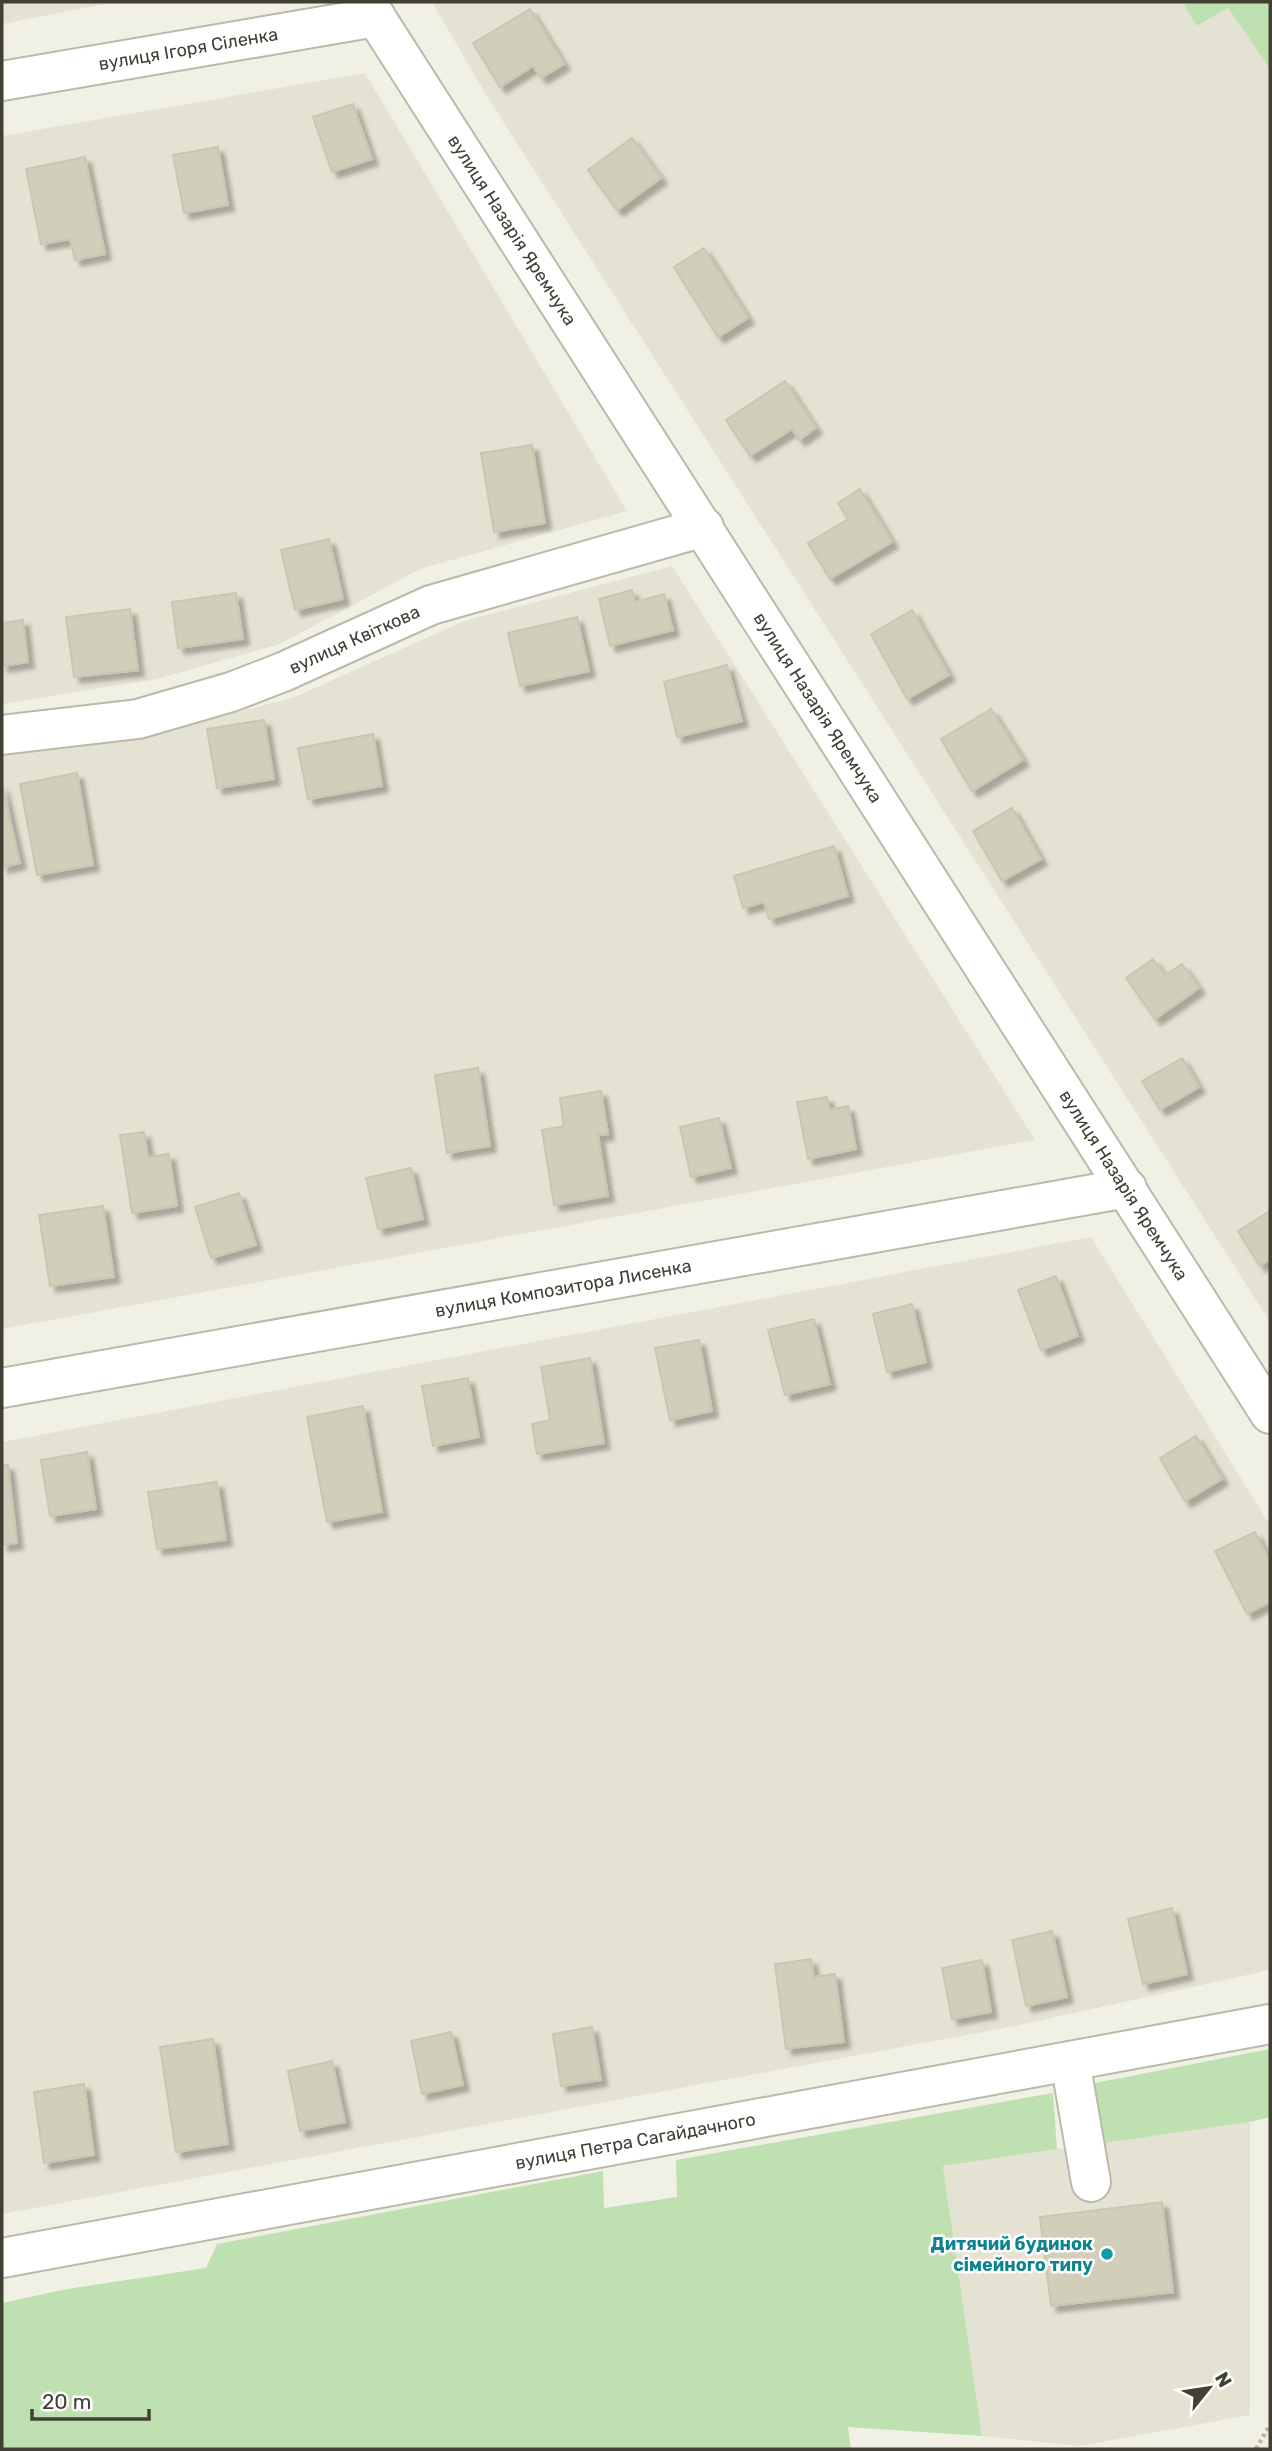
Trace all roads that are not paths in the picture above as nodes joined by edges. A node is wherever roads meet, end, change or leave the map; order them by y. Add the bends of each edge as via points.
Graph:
1 (371, 10) edge
2 (2, 81) edge
3 (704, 527) junction
4 (2, 735) edge
5 (1127, 1188) junction
6 (2, 1388) edge
7 (1270, 1414) edge
8 (1270, 2024) edge
9 (1070, 2061) junction
10 (1091, 2182) dead end
11 (2, 2258) edge

1 - 2 street, вулиця Ігоря Сіленка
1 - 3 street, вулиця Назарія Яремчука
3 - 4 street, вулиця Квіткова via 431,605 231,692 138,719
3 - 5 street, вулиця Назарія Яремчука
5 - 6 street, вулиця Композитора Лисенка
5 - 7 street, вулиця Назарія Яремчука
8 - 9 street, вулиця Петра Сагайдачного
9 - 10 street
9 - 11 street, вулиця Петра Сагайдачного

